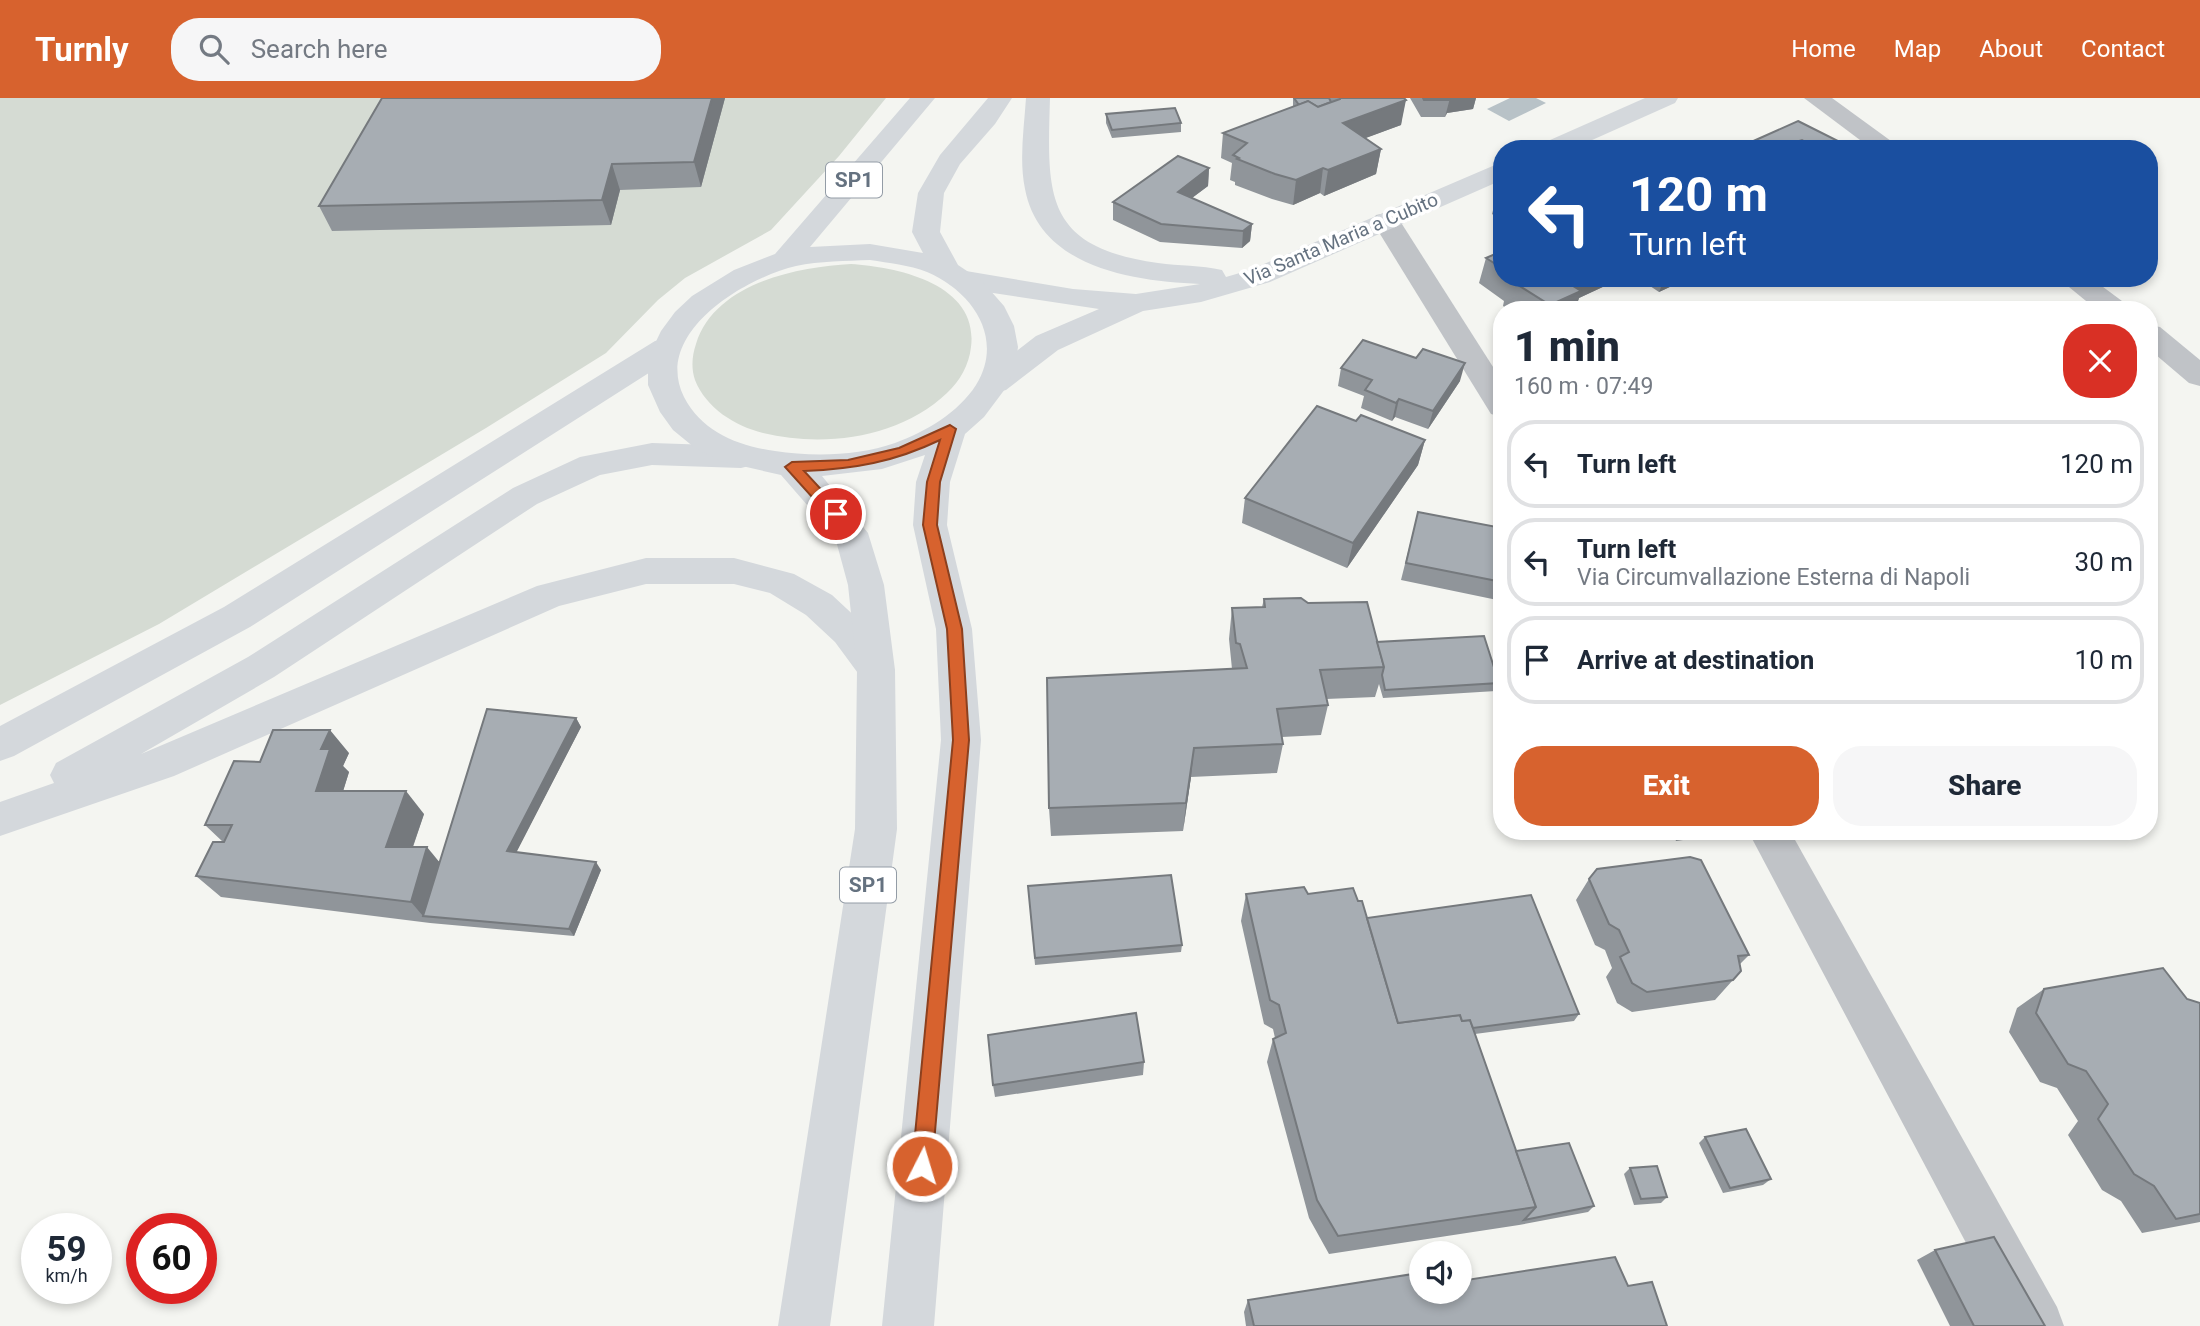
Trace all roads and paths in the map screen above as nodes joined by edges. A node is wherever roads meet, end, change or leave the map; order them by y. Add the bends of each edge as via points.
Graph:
1 (923, 98) edge
2 (1000, 98) edge
3 (1038, 98) edge
4 (1666, 98) edge
5 (1818, 99) edge
6 (1570, 140) edge
7 (1876, 140) edge
8 (1493, 174) edge
9 (1386, 220) junction
10 (785, 260) junction
11 (953, 275) junction
12 (1260, 276) junction
13 (2084, 287) edge
14 (2104, 301) edge
15 (1136, 303) junction
16 (2158, 341) edge
17 (667, 348) junction
18 (2200, 376) edge
19 (995, 383) junction
20 (1493, 392) edge
21 (950, 429) junction
22 (741, 457) junction
23 (792, 467) junction
24 (876, 670) junction
25 (0, 745) edge
26 (0, 812) edge
27 (0, 819) edge
28 (1774, 840) edge
29 (804, 1326) edge
30 (908, 1326) edge
31 (2038, 1326) edge

1 - 10 main road, SP1
2 - 11 main road via 949,162 931,193 926,232
3 - 12 main road via 1038,191 1051,220 1075,247 1120,265 1188,276
4 - 6 main road
5 - 7 street
8 - 9 main road, Via Santa Maria a Cubito
9 - 12 main road, Via Santa Maria a Cubito
9 - 20 street
10 - 11 main road via 870,252 910,258
10 - 17 main road via 710,295 683,320
11 - 15 main road, Via Santa Maria a Cubito via 1073,298
11 - 19 main road via 978,291 999,318 1005,350
12 - 15 main road, Via Santa Maria a Cubito via 1201,293
13 - 14 street
15 - 19 main road, Via Santa Maria a Cubito via 1047,343
16 - 18 street
17 - 22 main road via 662,380 674,411 701,438
17 - 25 main road via 237,617
19 - 21 main road via 977,407
21 - 23 main road via 903,452 848,465
21 - 30 main road via 933,482 930,525 954,629 961,740
22 - 23 main road
22 - 26 main road via 652,454 592,465 525,496 261,667
23 - 24 main road, SP1 via 851,533 866,585
24 - 27 main road via 848,632 819,605 781,583 734,571 646,571 550,595 160,764
24 - 29 main road, SP1 via 876,830
28 - 31 street

